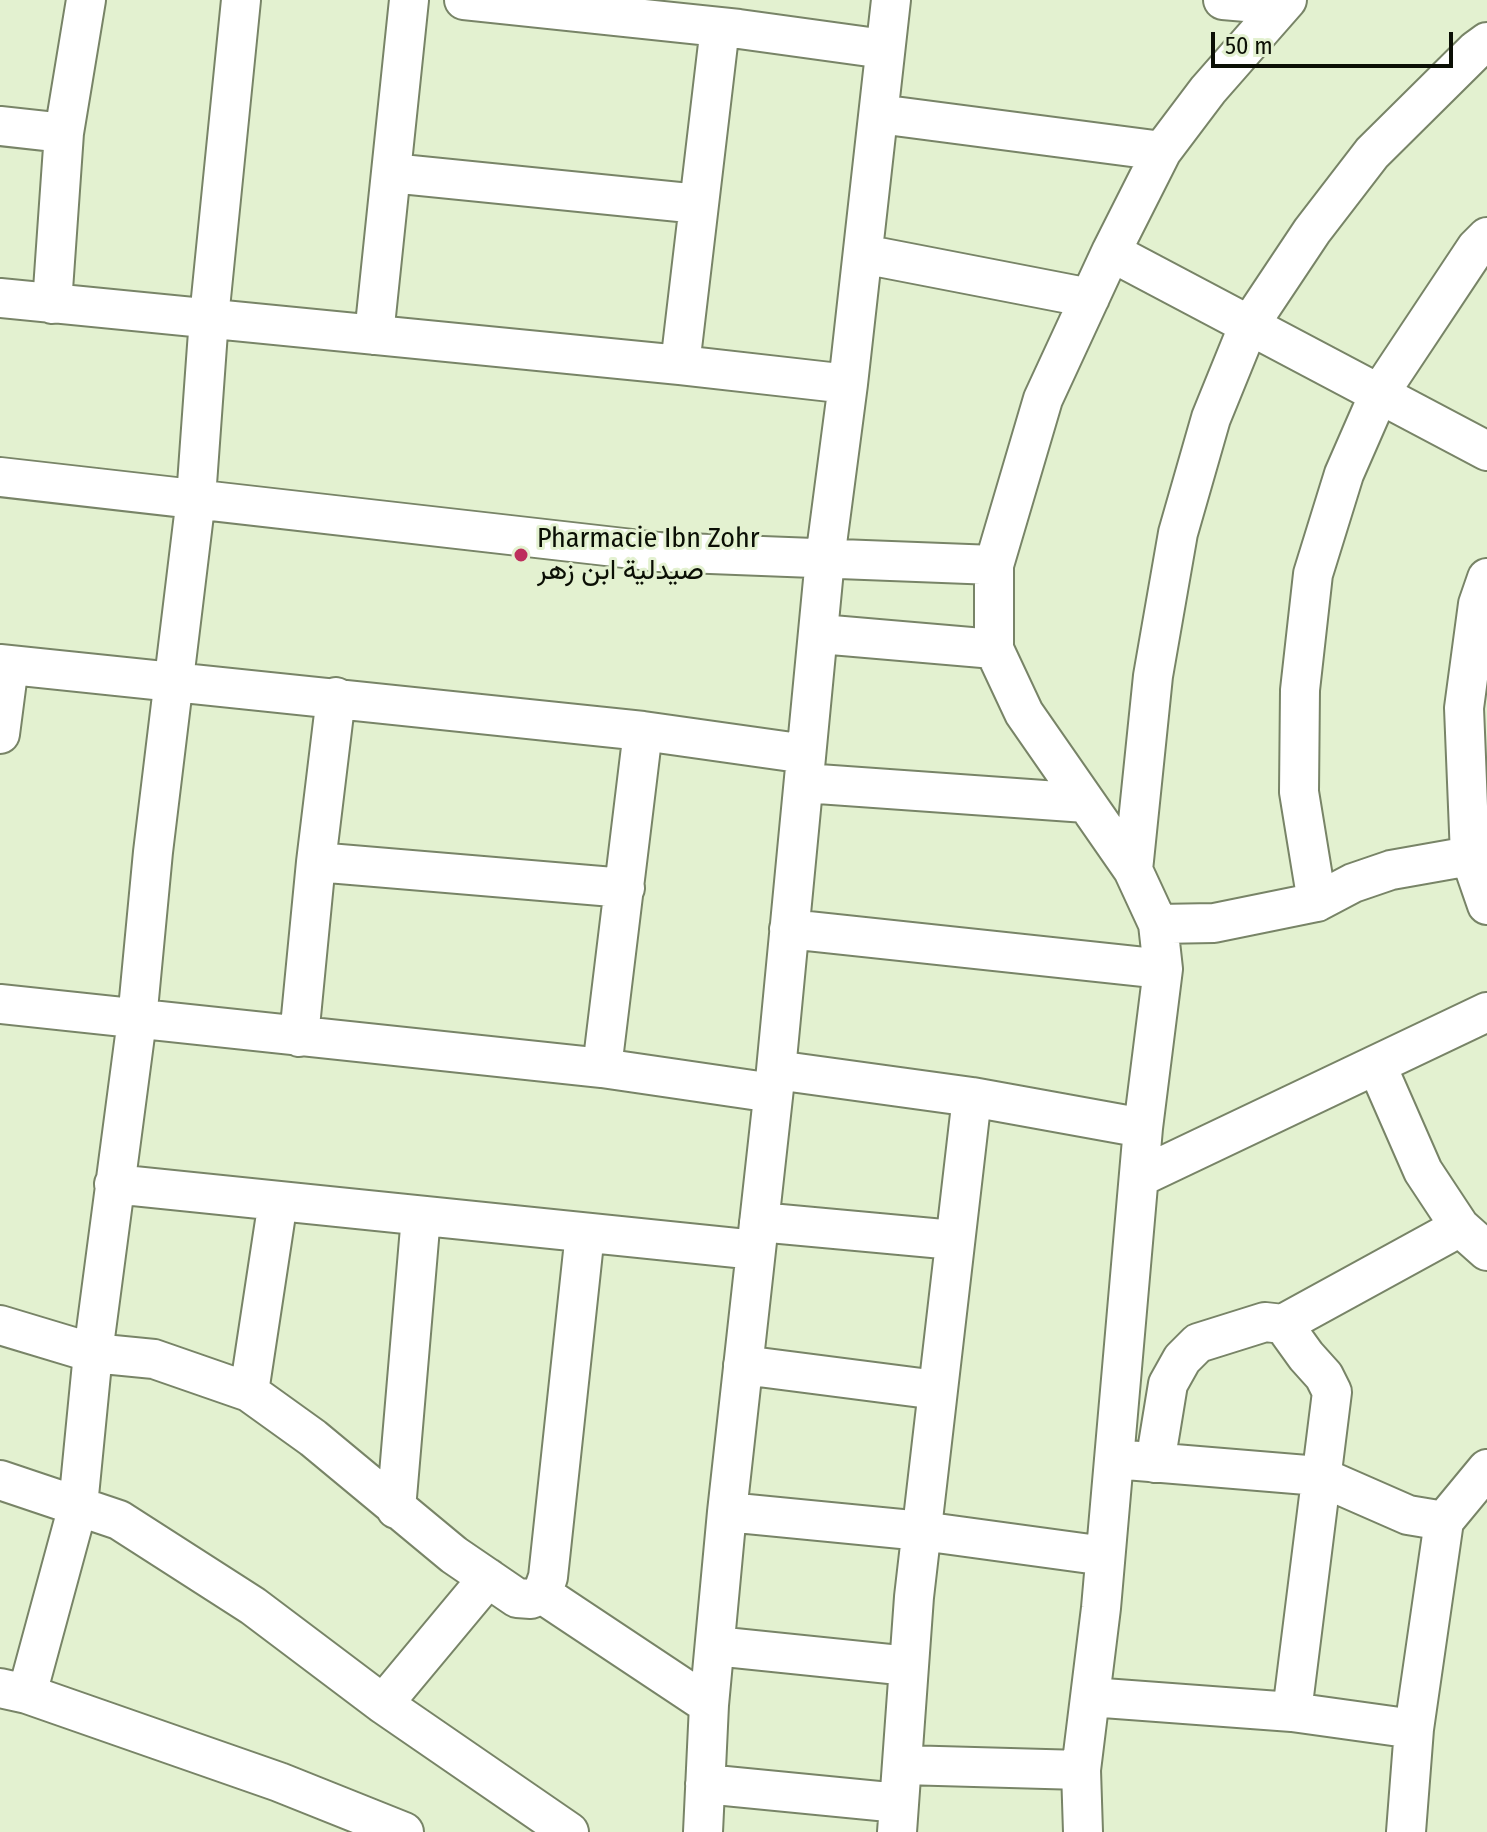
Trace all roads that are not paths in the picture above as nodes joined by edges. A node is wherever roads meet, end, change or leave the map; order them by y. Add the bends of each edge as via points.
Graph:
1 (86, 0) edge
2 (241, 0) edge
3 (409, 0) edge
4 (464, 0) edge
5 (891, 0) edge
6 (1258, 1) edge
7 (720, 27) junction
8 (1487, 42) edge
9 (884, 49) junction
10 (879, 114) junction
11 (0, 126) edge
12 (64, 133) junction
13 (1162, 151) junction
14 (391, 173) junction
15 (699, 204) junction
16 (1487, 237) edge
17 (1111, 252) junction
18 (863, 254) junction
19 (0, 298) edge
20 (1090, 298) junction
21 (52, 304) junction
22 (209, 318) junction
23 (1248, 327) junction
24 (374, 335) junction
25 (680, 365) junction
26 (848, 384) junction
27 (1379, 394) junction
28 (1487, 451) edge
29 (0, 477) edge
30 (196, 498) junction
31 (825, 559) junction
32 (994, 565) junction
33 (1487, 578) edge
34 (820, 634) junction
35 (994, 649) junction
36 (4, 664) edge
37 (172, 683) junction
38 (336, 697) junction
39 (643, 731) junction
40 (0, 734) edge
41 (805, 768) junction
42 (1086, 803) junction
43 (1470, 856) junction
44 (316, 862) junction
45 (1133, 870) junction
46 (625, 888) junction
47 (1317, 902) junction
48 (1487, 905) edge
49 (1158, 924) junction
50 (789, 929) junction
51 (1163, 969) junction
52 (0, 1004) edge
53 (1487, 1012) edge
54 (137, 1020) junction
55 (299, 1037) junction
56 (1377, 1066) junction
57 (602, 1068) junction
58 (774, 1082) junction
59 (972, 1097) junction
60 (1143, 1128) junction
61 (1140, 1177) junction
62 (114, 1184) junction
63 (278, 1201) junction
64 (421, 1216) junction
65 (585, 1233) junction
66 (757, 1236) junction
67 (1474, 1239) edge
68 (954, 1240) junction
69 (1283, 1324) junction
70 (0, 1325) edge
71 (93, 1353) junction
72 (743, 1365) junction
73 (937, 1390) junction
74 (249, 1392) junction
75 (1114, 1459) junction
76 (1155, 1463) junction
77 (1487, 1469) edge
78 (1319, 1476) junction
79 (0, 1480) edge
80 (78, 1506) junction
81 (396, 1509) junction
82 (727, 1512) junction
83 (1444, 1521) junction
84 (922, 1531) junction
85 (1105, 1556) junction
86 (488, 1578) junction
87 (542, 1594) junction
88 (715, 1646) junction
89 (909, 1666) junction
90 (14, 1691) edge
91 (1090, 1697) junction
92 (383, 1704) junction
93 (709, 1705) junction
94 (1292, 1712) junction
95 (1414, 1729) junction
96 (903, 1765) junction
97 (1081, 1770) junction
98 (705, 1784) junction
99 (898, 1817) edge
100 (404, 1832) edge
101 (569, 1832) edge
102 (703, 1832) edge
103 (1083, 1832) edge
104 (1406, 1832) edge

1 - 12 street
2 - 22 street
3 - 14 street
4 - 7 street
5 - 9 street
6 - 13 street via 1208,90
7 - 9 street
7 - 15 street
8 - 23 street via 1372,153
9 - 10 street
10 - 13 street
10 - 18 street
11 - 12 street
12 - 21 street
13 - 17 street
14 - 15 street
14 - 24 street
15 - 25 street
16 - 27 street
17 - 20 street
17 - 23 street
18 - 20 street
18 - 26 street
19 - 21 street
20 - 32 street via 1043,399
21 - 22 street
22 - 24 street
22 - 30 street
23 - 27 street
23 - 45 street via 1211,418 1178,533 1153,676
24 - 25 street
25 - 26 street
26 - 31 street
27 - 28 street
27 - 47 street via 1344,474 1313,574 1300,690 1299,792
29 - 30 street
30 - 31 street via 659,552
30 - 37 street
31 - 32 street
31 - 34 street
32 - 35 street
33 - 43 street via 1478,604 1464,708
34 - 35 street
34 - 41 street
35 - 42 street via 1024,713
36 - 37 street
36 - 40 street
37 - 38 street
37 - 54 street
38 - 39 street
38 - 44 street
39 - 41 street
39 - 46 street
41 - 42 street
41 - 50 street
42 - 45 street
43 - 47 street via 1391,870
43 - 48 street
44 - 46 street
44 - 55 street
45 - 49 street
46 - 57 street
47 - 49 street via 1214,923
49 - 51 street
50 - 51 street
50 - 58 street
51 - 60 street
52 - 54 street
53 - 56 street
54 - 55 street
54 - 62 street
55 - 57 street
56 - 61 street
56 - 67 street via 1423,1171
57 - 58 street
58 - 59 street
58 - 66 street
59 - 60 street
59 - 68 street
60 - 61 street
61 - 75 street
62 - 63 street
62 - 71 street
63 - 64 street
63 - 74 street
64 - 65 street
64 - 81 street
65 - 66 street
65 - 87 street
66 - 68 street
66 - 72 street
67 - 69 street
68 - 73 street
69 - 76 street via 1265,1322 1198,1343 1182,1359 1168,1384
69 - 78 street via 1332,1392
70 - 71 street
71 - 74 street via 154,1359
71 - 80 street
72 - 73 street
72 - 82 street
73 - 84 street
74 - 81 street
75 - 76 street
75 - 85 street
76 - 78 street
77 - 83 street
78 - 83 street via 1408,1515
78 - 94 street
79 - 80 street
80 - 90 street
80 - 92 street via 119,1520 253,1606
81 - 86 street
82 - 84 street
82 - 88 street
83 - 95 street
84 - 85 street
84 - 89 street
85 - 91 street
86 - 87 street via 517,1598
86 - 92 street
87 - 93 street
88 - 89 street
88 - 93 street
89 - 96 street
90 - 100 street via 279,1782
91 - 94 street
91 - 97 street
92 - 101 street
93 - 98 street
94 - 95 street
95 - 104 street
96 - 97 street
96 - 99 street
97 - 103 street
98 - 99 street
98 - 102 street

